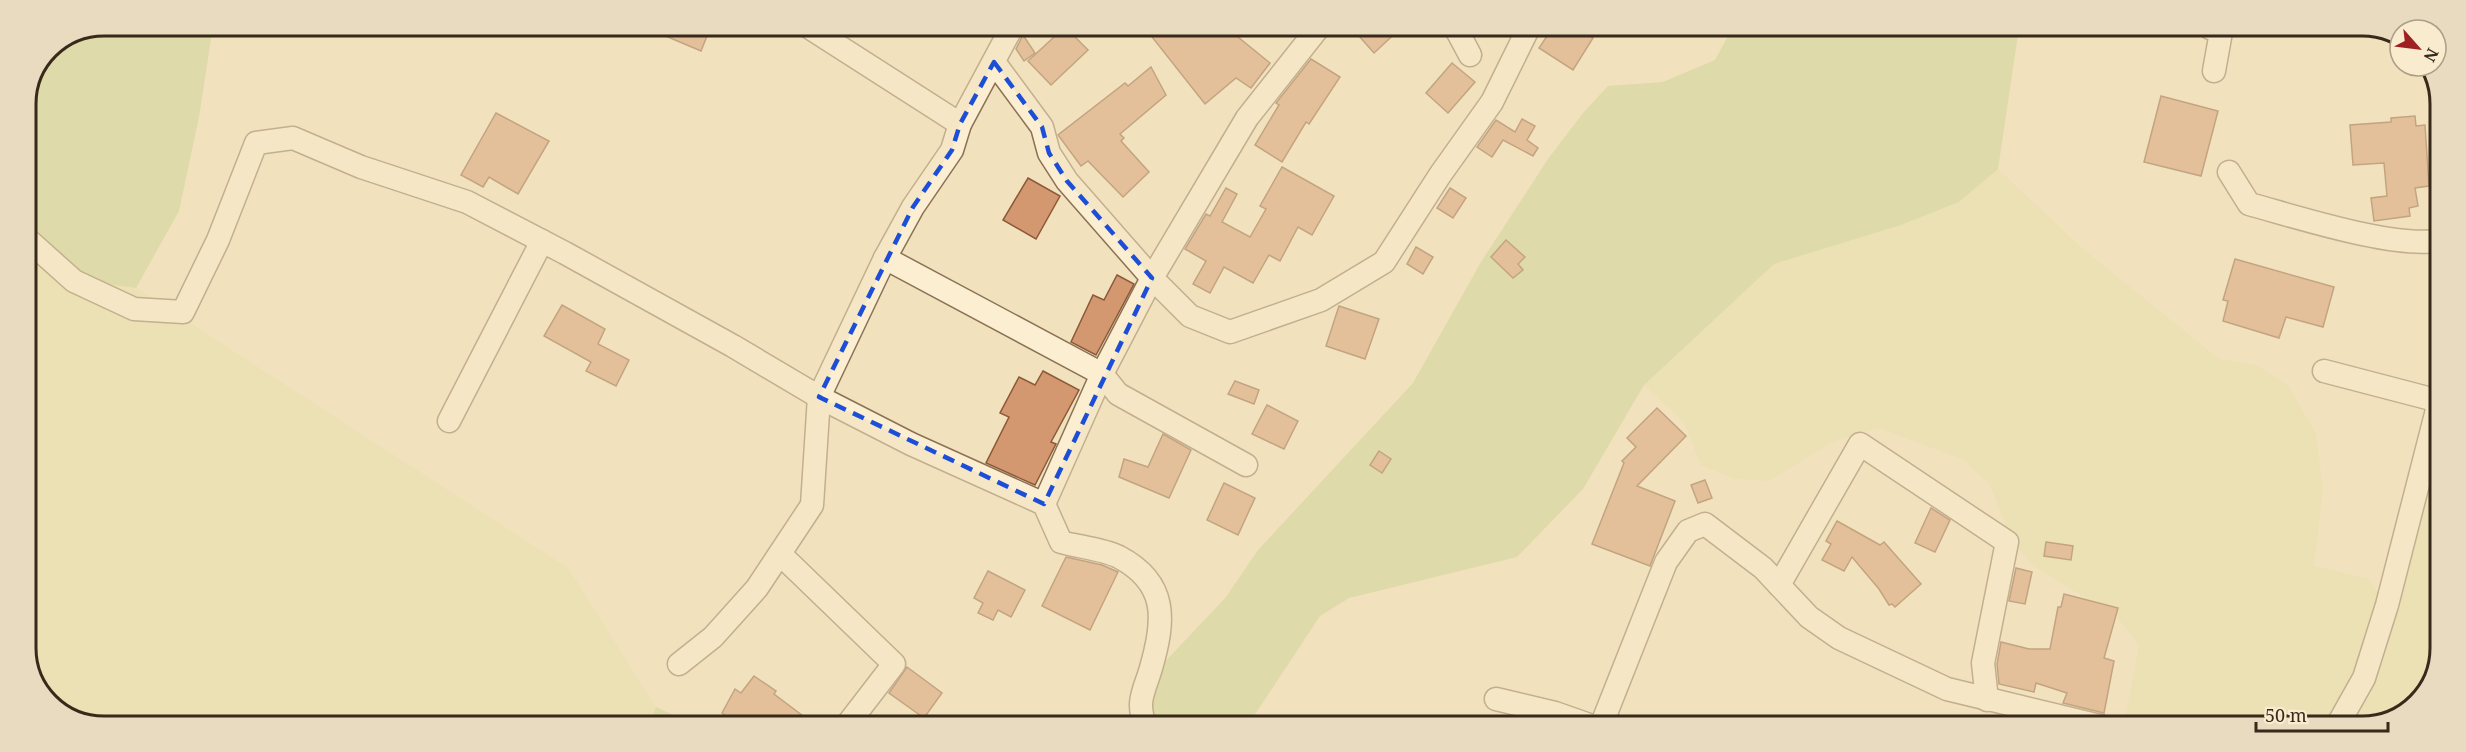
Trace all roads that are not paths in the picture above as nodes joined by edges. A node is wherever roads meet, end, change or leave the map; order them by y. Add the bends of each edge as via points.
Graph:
1 (823, 36) edge
2 (1007, 36) edge
3 (1312, 36) edge
4 (1460, 36) edge
5 (1525, 36) edge
6 (2220, 36) edge
7 (1470, 55) dead end
8 (994, 62) junction
9 (2214, 71) dead end
10 (960, 124) junction
11 (2229, 172) dead end
12 (542, 241) junction
13 (2430, 242) edge
14 (36, 247) edge
15 (885, 258) junction
16 (1152, 279) junction
17 (2324, 371) dead end
18 (1102, 374) junction
19 (819, 397) junction
20 (2430, 399) edge
21 (449, 421) dead end
22 (2430, 436) edge
23 (1246, 465) dead end
24 (1044, 504) junction
25 (780, 554) junction
26 (1779, 585) junction
27 (679, 664) dead end
28 (1496, 699) dead end
29 (1987, 699) junction
30 (854, 716) edge
31 (1142, 716) edge
32 (1566, 716) edge
33 (1605, 716) edge
34 (2058, 716) edge
35 (2343, 716) edge

1 - 10 street
2 - 8 street
3 - 16 street via 1247,118
4 - 7 street
5 - 16 street via 1492,102 1384,262 1321,300 1230,332 1190,316
6 - 9 street
8 - 10 street
8 - 16 street via 1042,127 1048,153 1066,181
10 - 15 street via 952,150 913,207
11 - 13 street via 2249,204 2342,229
12 - 14 street via 467,202 361,167 293,138 255,143 218,240 183,312 134,309 74,281
12 - 19 street
12 - 21 street
15 - 18 street
15 - 19 street
16 - 18 street
17 - 20 street
18 - 23 street via 1118,394
18 - 24 street
19 - 24 street
19 - 25 street via 812,505
22 - 35 street via 2387,605 2364,678
24 - 31 street via 1061,542 1118,557 1152,583 1161,606 1154,657 1139,708
25 - 27 street via 757,588 713,637
25 - 30 street via 894,664
26 - 29 street via 1809,617 1839,639 1947,689
26 - 29 street via 1860,444 2007,542 1983,663
26 - 33 street via 1705,524 1688,531 1666,562
28 - 32 street
29 - 34 street

